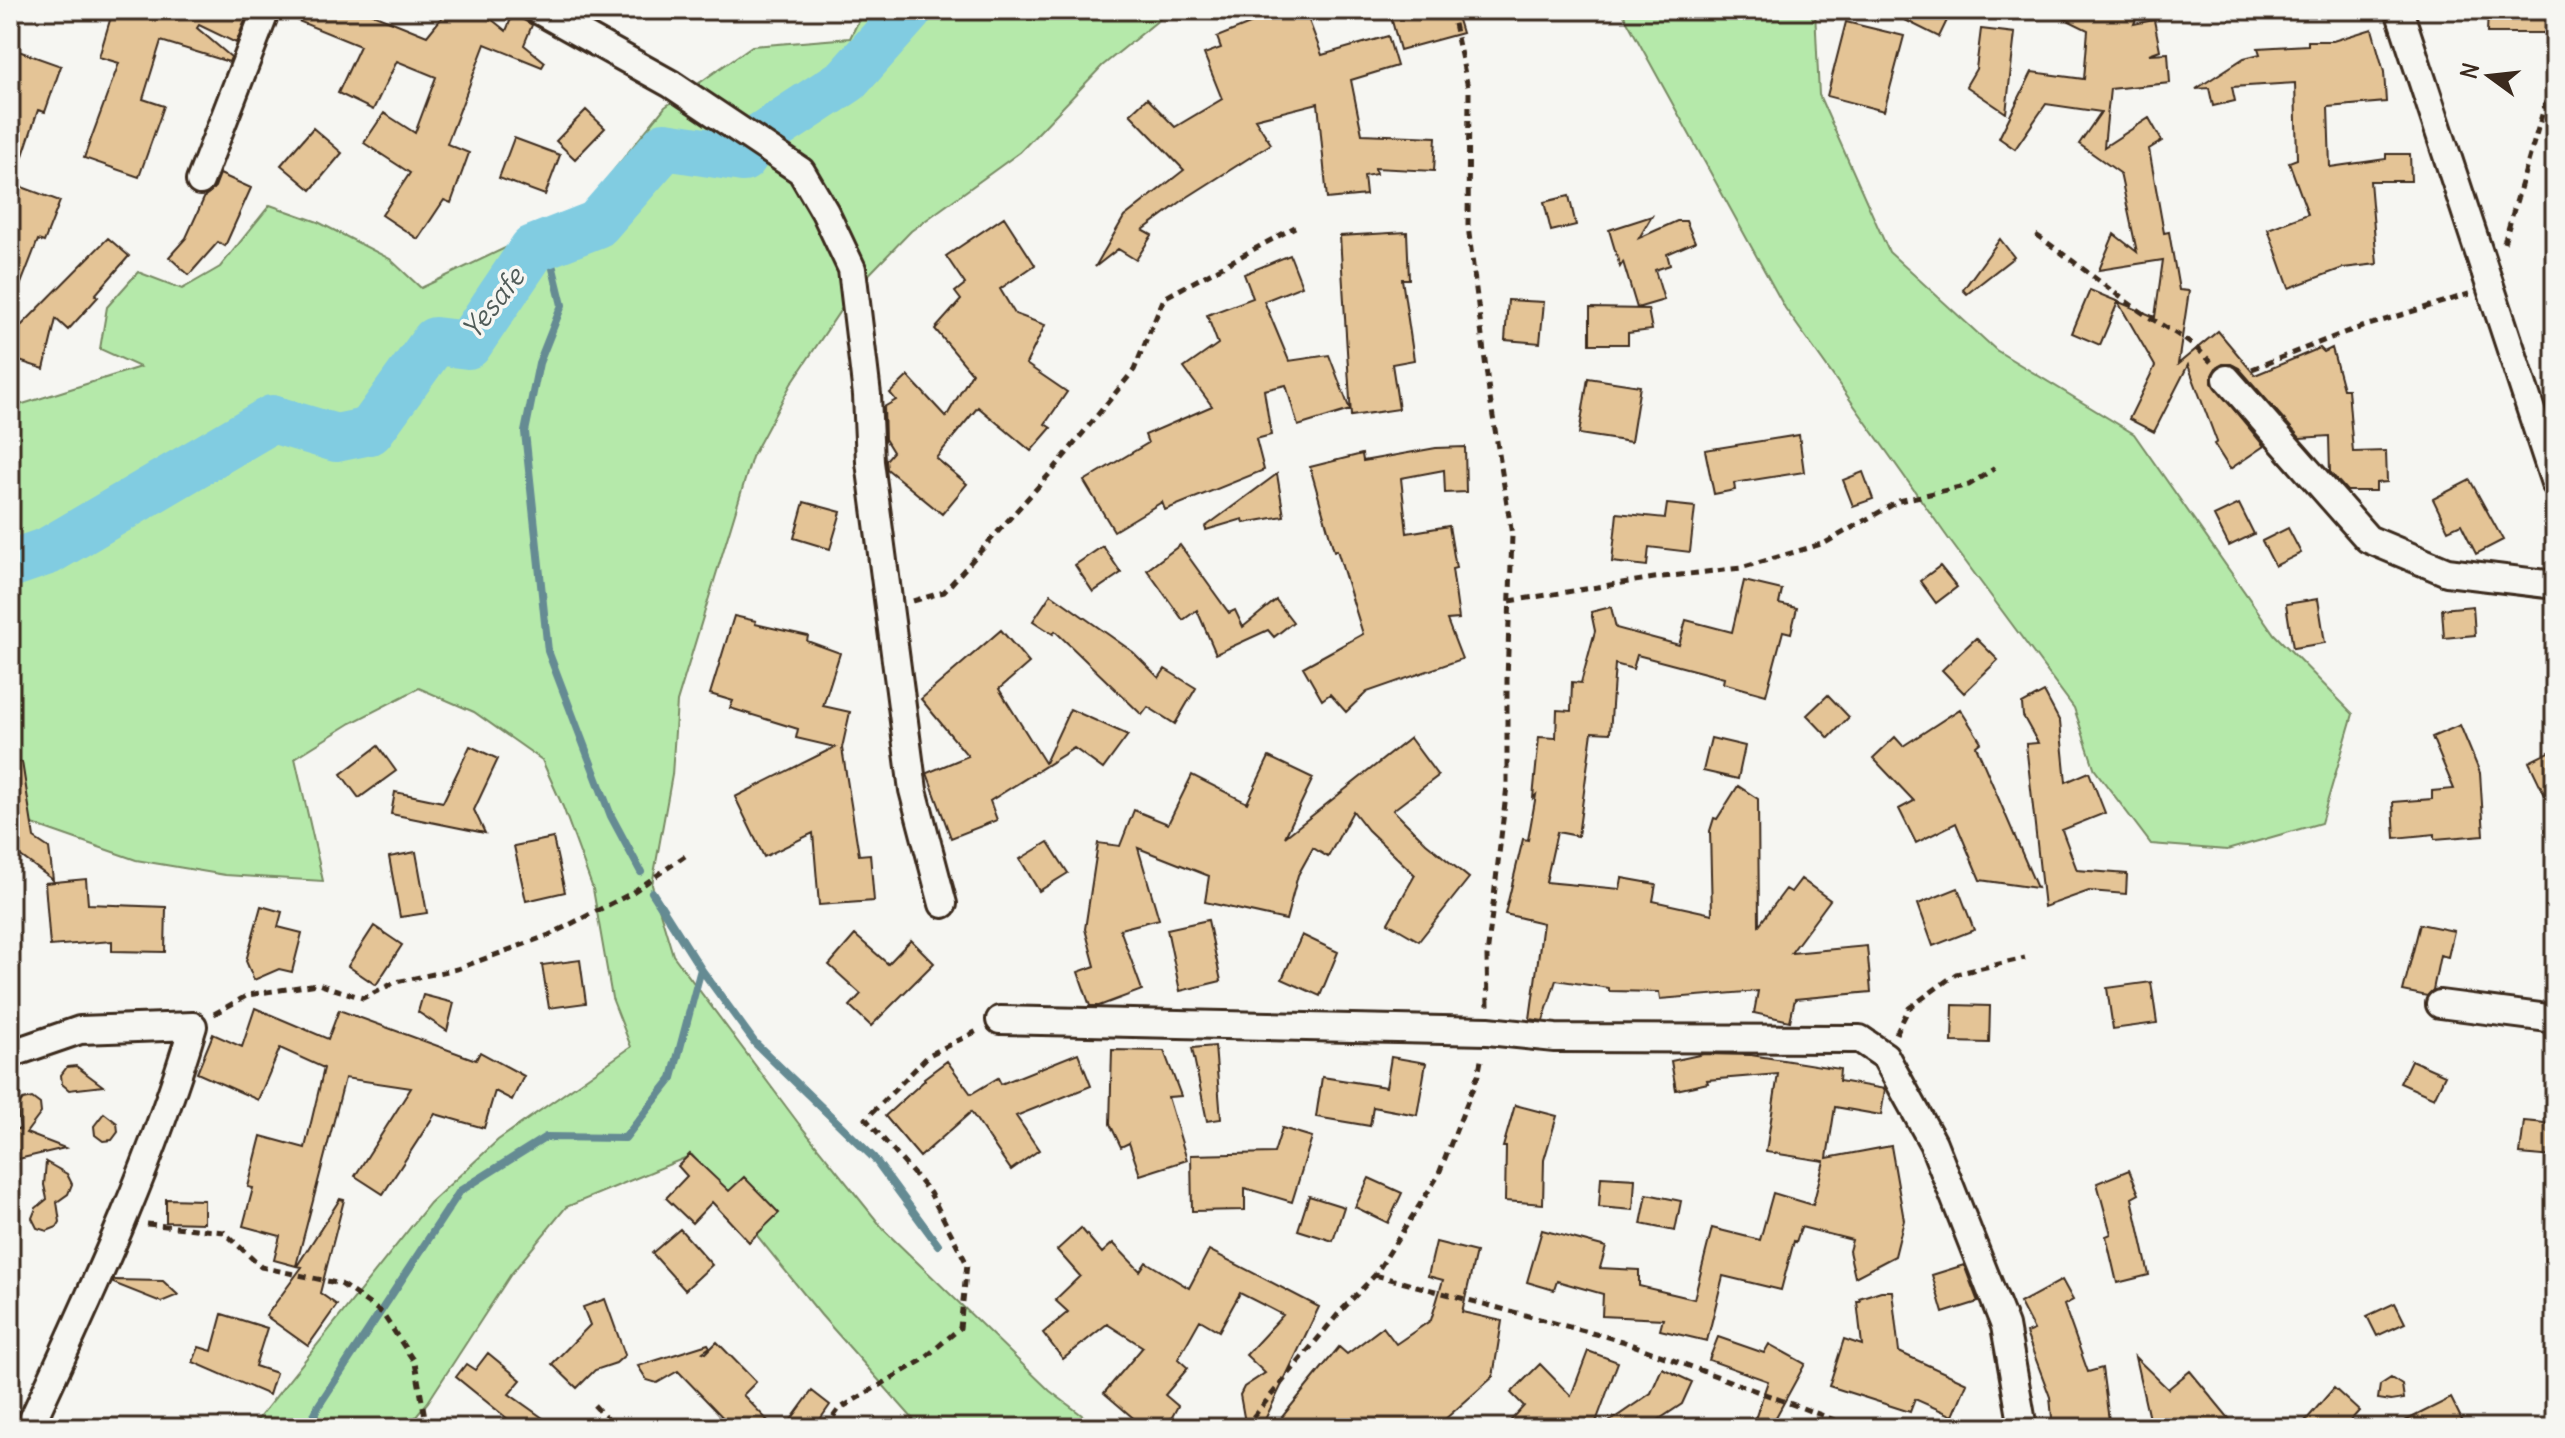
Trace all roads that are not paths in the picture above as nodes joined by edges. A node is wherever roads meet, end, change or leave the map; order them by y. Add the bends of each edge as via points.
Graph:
1 (266, 10) edge
2 (538, 10) edge
3 (2399, 10) edge
4 (200, 181) dead end
5 (2227, 379) road end
6 (2555, 483) edge
7 (2555, 585) edge
8 (943, 904) dead end
9 (2440, 1004) dead end
10 (2555, 1019) edge
11 (1000, 1020) road end
12 (10, 1054) edge
13 (29, 1428) edge
14 (2023, 1428) edge

1 - 4 street
2 - 8 street via 671,84 801,171 852,269 870,462 913,790
3 - 6 street
5 - 7 street via 2368,539 2447,572
9 - 10 street
11 - 14 street via 1488,1031 1555,1038 1860,1039 1885,1056 1933,1143 2005,1326
12 - 13 street via 80,1030 193,1026 171,1100 122,1222

